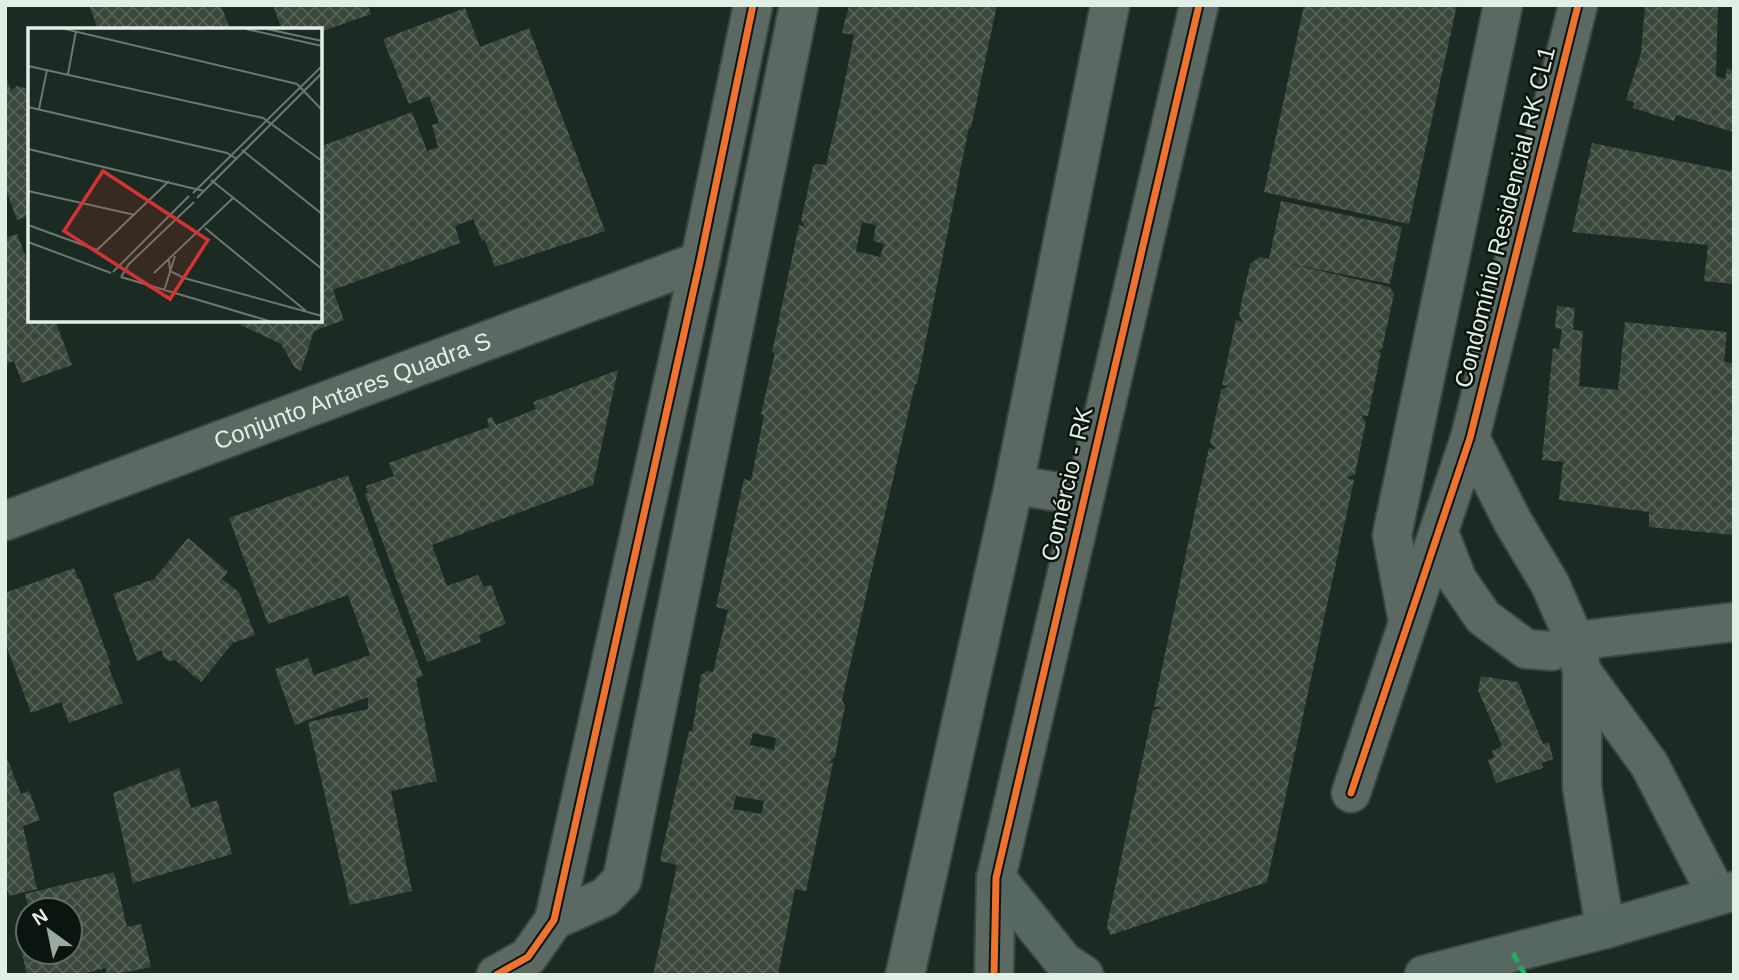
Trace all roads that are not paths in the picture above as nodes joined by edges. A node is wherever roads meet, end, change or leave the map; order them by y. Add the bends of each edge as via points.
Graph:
1 (753, 5) edge
2 (799, 5) edge
3 (1110, 5) edge
4 (1199, 5) edge
5 (1503, 5) edge
6 (1578, 5) edge
7 (700, 261) junction
8 (1471, 438) junction
9 (1014, 485) junction
10 (1084, 496) junction
11 (5, 521) edge
12 (1439, 533) junction
13 (1734, 622) edge
14 (1408, 624) junction
15 (1579, 656) junction
16 (1351, 793) dead end
17 (996, 878) junction
18 (1726, 893) edge
19 (554, 920) junction
20 (1605, 929) junction
21 (1438, 972) edge
22 (496, 975) edge
23 (905, 975) edge
24 (994, 975) edge
25 (1084, 975) edge

1 - 7 street
2 - 19 street via 622,880 605,897
3 - 9 street, Comércio - RK
4 - 10 street, Comércio - RK
5 - 14 street via 1392,535
6 - 8 street, Condomínio Residencial RK CL1
7 - 11 street, Conjunto Antares Quadra S
7 - 19 street
8 - 12 street, Condomínio Residencial RK CL1
8 - 15 street via 1550,584
9 - 10 street
9 - 23 street, Comércio - RK
10 - 17 street, Comércio - RK
12 - 14 street, Condomínio Residencial RK CL1
12 - 15 street via 1457,579 1483,617 1526,649
13 - 15 street
14 - 16 street, Condomínio Residencial RK CL1
15 - 18 street
15 - 20 street via 1581,787
17 - 24 street, Comércio - RK
17 - 25 main road via 1064,962
18 - 20 main road
19 - 22 street via 528,957
20 - 21 main road

